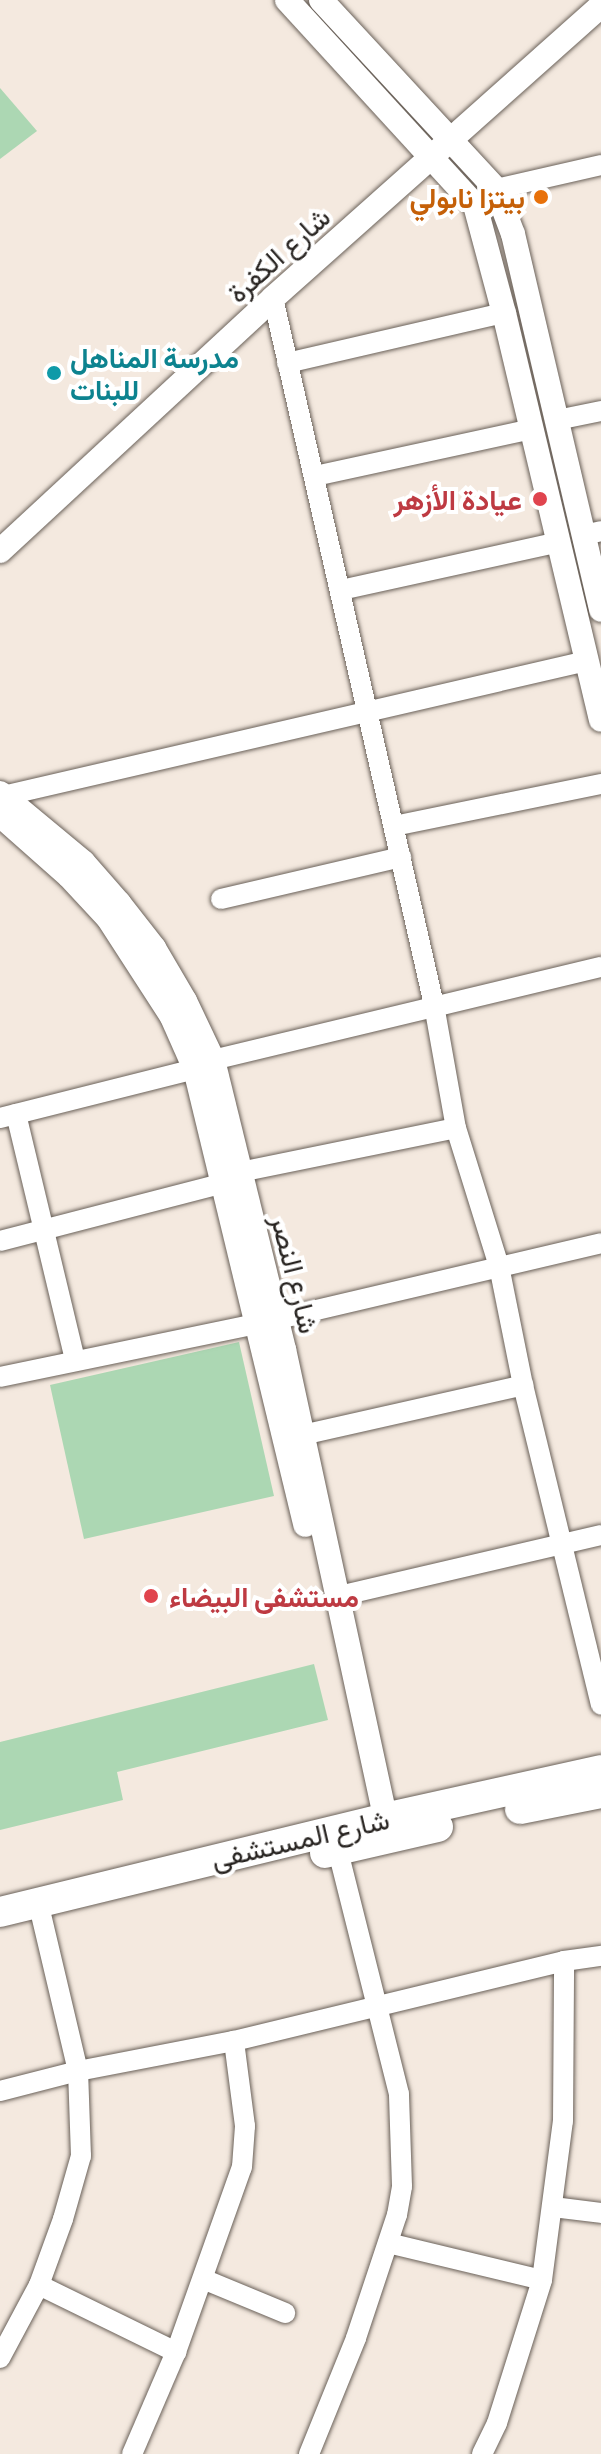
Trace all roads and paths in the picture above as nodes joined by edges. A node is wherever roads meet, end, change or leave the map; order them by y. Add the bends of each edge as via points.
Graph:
1 (287, 0) edge
2 (321, 0) edge
3 (601, 6) edge
4 (452, 138) junction
5 (430, 159) junction
6 (601, 165) edge
7 (496, 189) junction
8 (273, 298) junction
9 (504, 313) junction
10 (287, 363) junction
11 (601, 411) edge
12 (557, 420) junction
13 (532, 429) junction
14 (315, 476) junction
15 (593, 533) edge
16 (559, 542) junction
17 (0, 551) edge
18 (341, 590) junction
19 (601, 610) edge
20 (587, 661) junction
21 (365, 715) junction
22 (601, 720) edge
23 (601, 784) edge
24 (1, 801) edge
25 (394, 826) junction
26 (401, 857) junction
27 (221, 899) dead end
28 (601, 967) edge
29 (434, 1005) junction
30 (204, 1065) junction
31 (8, 1116) edge
32 (456, 1128) junction
33 (232, 1177) junction
34 (44, 1230) junction
35 (0, 1241) edge
36 (601, 1243) edge
37 (499, 1266) junction
38 (267, 1321) junction
39 (75, 1360) junction
40 (0, 1377) edge
41 (523, 1385) junction
42 (302, 1435) junction
43 (309, 1503) junction
44 (601, 1535) edge
45 (562, 1545) junction
46 (335, 1597) junction
47 (601, 1705) edge
48 (601, 1770) edge
49 (601, 1793) edge
50 (383, 1829) junction
51 (336, 1841) junction
52 (40, 1911) junction
53 (0, 1912) edge
54 (0, 1930) edge
55 (601, 1956) edge
56 (564, 1961) junction
57 (377, 2004) junction
58 (234, 2041) junction
59 (78, 2071) junction
60 (0, 2091) edge
61 (553, 2207) junction
62 (601, 2213) edge
63 (388, 2243) junction
64 (203, 2279) junction
65 (542, 2280) junction
66 (39, 2285) junction
67 (285, 2313) dead end
68 (176, 2352) junction
69 (0, 2358) edge
70 (132, 2454) edge
71 (309, 2454) edge
72 (482, 2454) edge

1 - 5 street
2 - 4 street
3 - 4 street, شارع الكفرة
4 - 5 street, شارع الكفرة
4 - 7 street
5 - 8 street, شارع الكفرة
5 - 9 street via 475,205
6 - 7 street
7 - 12 street via 513,234
8 - 10 street
8 - 17 street, شارع الكفرة
9 - 10 street
9 - 13 street
10 - 14 street
11 - 12 street
12 - 15 street
13 - 14 street
13 - 16 street
14 - 18 street
15 - 19 street
16 - 18 street
16 - 20 street
18 - 21 street
20 - 21 street
20 - 22 street
21 - 24 street
21 - 25 street
23 - 25 street
24 - 30 street, شارع النصر via 83,862 154,948
25 - 26 street
26 - 27 street
26 - 29 street
28 - 29 street
29 - 30 street
29 - 32 street
30 - 31 street
30 - 33 street, شارع النصر
31 - 34 street
32 - 33 street
32 - 37 street
33 - 34 street
33 - 38 street, شارع النصر
34 - 35 street
34 - 39 street
36 - 37 street
37 - 38 street
37 - 41 street
38 - 39 street
38 - 42 street, شارع النصر
38 - 43 street, شارع النصر
39 - 40 street
41 - 42 street
41 - 45 street
42 - 43 street, شارع النصر
43 - 46 street, شارع النصر
43 - 50 street, شارع النصر
44 - 45 street
45 - 46 street
45 - 47 street
46 - 50 street, شارع النصر
48 - 50 main road, شارع المستشفى
49 - 50 main road, شارع المستشفى
50 - 51 main road, شارع المستشفى
51 - 52 main road, شارع المستشفى
51 - 57 street
52 - 53 main road, شارع المستشفى
52 - 54 main road, شارع المستشفى
52 - 59 street
55 - 56 street
56 - 57 street
56 - 61 street via 563,2121
57 - 58 street
57 - 63 street via 402,2125 402,2186
58 - 59 street
58 - 64 street via 245,2126 242,2167
59 - 60 street
59 - 66 street via 81,2156
61 - 62 street
61 - 65 street
63 - 65 street
63 - 71 street
64 - 67 street
64 - 68 street
65 - 72 street via 497,2423
66 - 68 street
66 - 69 street
68 - 70 street

